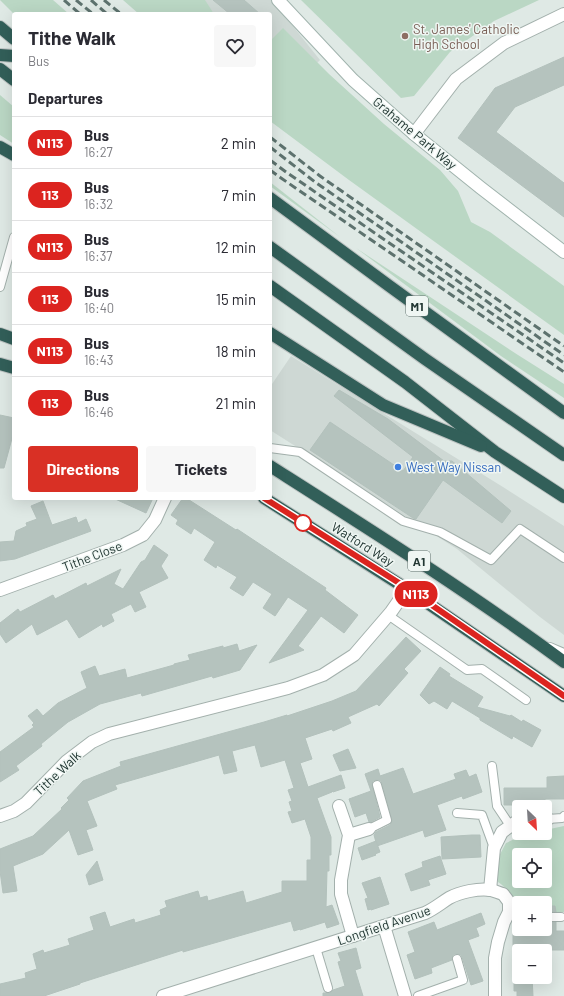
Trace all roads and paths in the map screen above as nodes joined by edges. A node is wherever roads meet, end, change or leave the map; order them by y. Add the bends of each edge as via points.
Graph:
1 (278, 0) edge
2 (564, 14) edge
3 (0, 27) edge
4 (12, 37) edge
5 (0, 55) edge
6 (12, 56) edge
7 (0, 69) edge
8 (12, 78) edge
9 (414, 134) junction
10 (0, 147) edge
11 (12, 154) edge
12 (272, 199) edge
13 (12, 244) edge
14 (272, 248) edge
15 (564, 252) edge
16 (0, 287) edge
17 (272, 287) edge
18 (0, 334) edge
19 (272, 334) edge
20 (12, 338) edge
21 (0, 364) edge
22 (12, 367) edge
23 (564, 413) edge
24 (272, 448) edge
25 (495, 452) junction
26 (564, 455) edge
27 (272, 467) edge
28 (564, 497) edge
29 (164, 500) edge
30 (267, 500) edge
31 (564, 558) edge
32 (407, 588) junction
33 (0, 590) edge
34 (388, 615) junction
35 (536, 641) junction
36 (564, 653) edge
37 (564, 662) edge
38 (564, 696) edge
39 (526, 700) dead end
40 (492, 766) dead end
41 (376, 785) dead end
42 (339, 806) dead end
43 (457, 813) dead end
44 (0, 816) edge
45 (564, 816) edge
46 (552, 818) edge
47 (512, 821) edge
48 (512, 826) edge
49 (369, 829) joint
50 (349, 835) junction
51 (494, 848) junction
52 (490, 890) junction
53 (512, 909) edge
54 (512, 916) edge
55 (552, 917) edge
56 (561, 917) dead end
57 (384, 926) junction
58 (353, 936) junction
59 (316, 948) junction
60 (457, 959) dead end
61 (328, 988) dead end
62 (163, 996) edge
63 (405, 996) edge
64 (418, 996) edge
65 (495, 996) edge

1 - 9 street, Grahame Park Way via 352,80
2 - 9 street via 504,43 456,79
3 - 4 highway
5 - 6 highway
7 - 8 highway
9 - 15 street, Grahame Park Way
10 - 11 highway
12 - 23 highway, M1
13 - 16 lane
14 - 26 highway
17 - 25 highway via 405,382
18 - 20 highway
19 - 25 highway via 383,405
21 - 22 highway
24 - 31 lane via 300,452 403,521 440,532 490,560 520,529
25 - 28 highway
27 - 35 highway, Watford Way / A1 via 415,558
29 - 33 street, Tithe Close via 155,520 143,535 123,545
30 - 32 highway, Watford Way / A1
32 - 34 street, Tithe Walk
32 - 38 highway, Watford Way / A1
34 - 39 lane via 467,670 482,669
34 - 44 street, Tithe Walk via 354,654 323,675 288,688 109,734 92,742 67,760 26,803
35 - 36 lane
35 - 37 highway, Watford Way / A1
40 - 47 lane via 497,806
41 - 49 lane via 387,820
42 - 50 street
43 - 51 lane via 482,815
45 - 46 lane
48 - 51 street via 502,832
49 - 50 street
50 - 58 street via 341,894
51 - 52 street
52 - 53 street via 503,894
52 - 57 street, Longfield Avenue via 473,890 459,894 425,913
54 - 65 street via 504,922 498,942 495,958
55 - 56 lane
57 - 58 street, Longfield Avenue
57 - 63 street
58 - 59 street, Longfield Avenue
59 - 61 lane
59 - 62 street, Longfield Avenue
60 - 64 lane via 463,980

